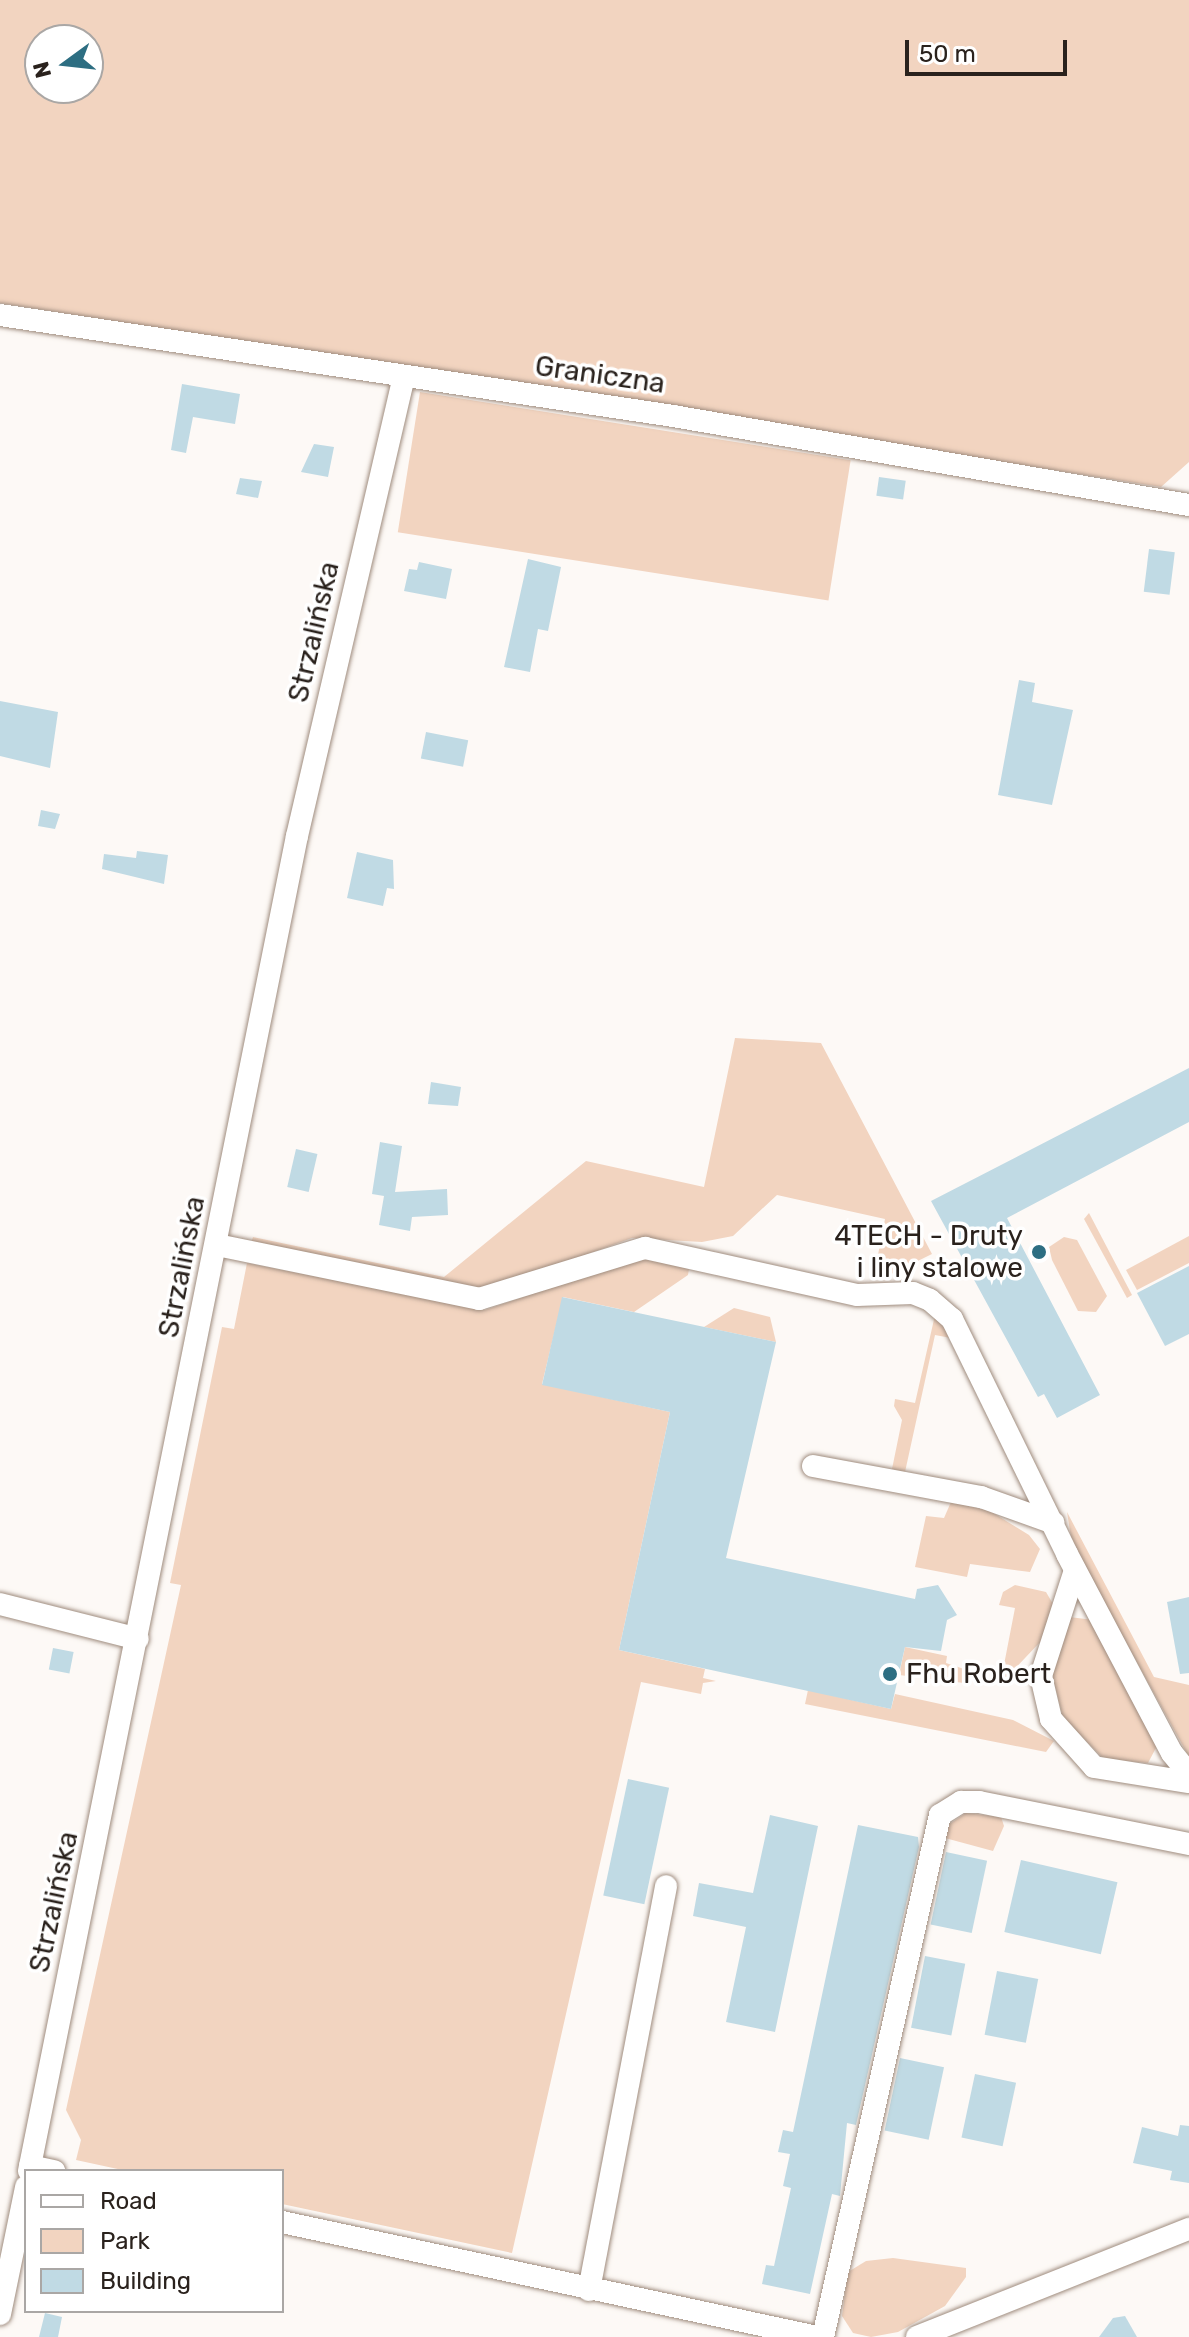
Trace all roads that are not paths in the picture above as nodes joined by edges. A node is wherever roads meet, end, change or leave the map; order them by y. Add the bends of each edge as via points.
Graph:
1 (0, 315) edge
2 (404, 378) junction
3 (1189, 505) edge
4 (217, 1245) junction
5 (813, 1466) dead end
6 (1054, 1523) junction
7 (1075, 1570) junction
8 (0, 1604) edge
9 (138, 1639) junction
10 (1189, 1774) edge
11 (1189, 1782) edge
12 (1189, 1844) edge
13 (666, 1886) dead end
14 (30, 2169) edge
15 (24, 2199) edge
16 (284, 2222) edge
17 (1189, 2229) edge
18 (589, 2290) junction
19 (0, 2314) edge
20 (820, 2337) edge
21 (917, 2337) edge

1 - 2 street, Graniczna
2 - 3 street, Graniczna via 673,416
2 - 4 street, Strzalińska via 297,836
4 - 6 street via 479,1299 645,1248 857,1295 913,1293 952,1319
4 - 9 street, Strzalińska
5 - 6 street via 981,1497
6 - 7 street
7 - 10 street via 1172,1753
7 - 11 street via 1041,1676 1051,1719 1094,1767
8 - 9 street
9 - 14 street, Strzalińska
12 - 20 street via 979,1802 961,1802 940,1815
13 - 18 street
15 - 19 street, Strzalińska
16 - 18 street
17 - 21 street
18 - 20 street

